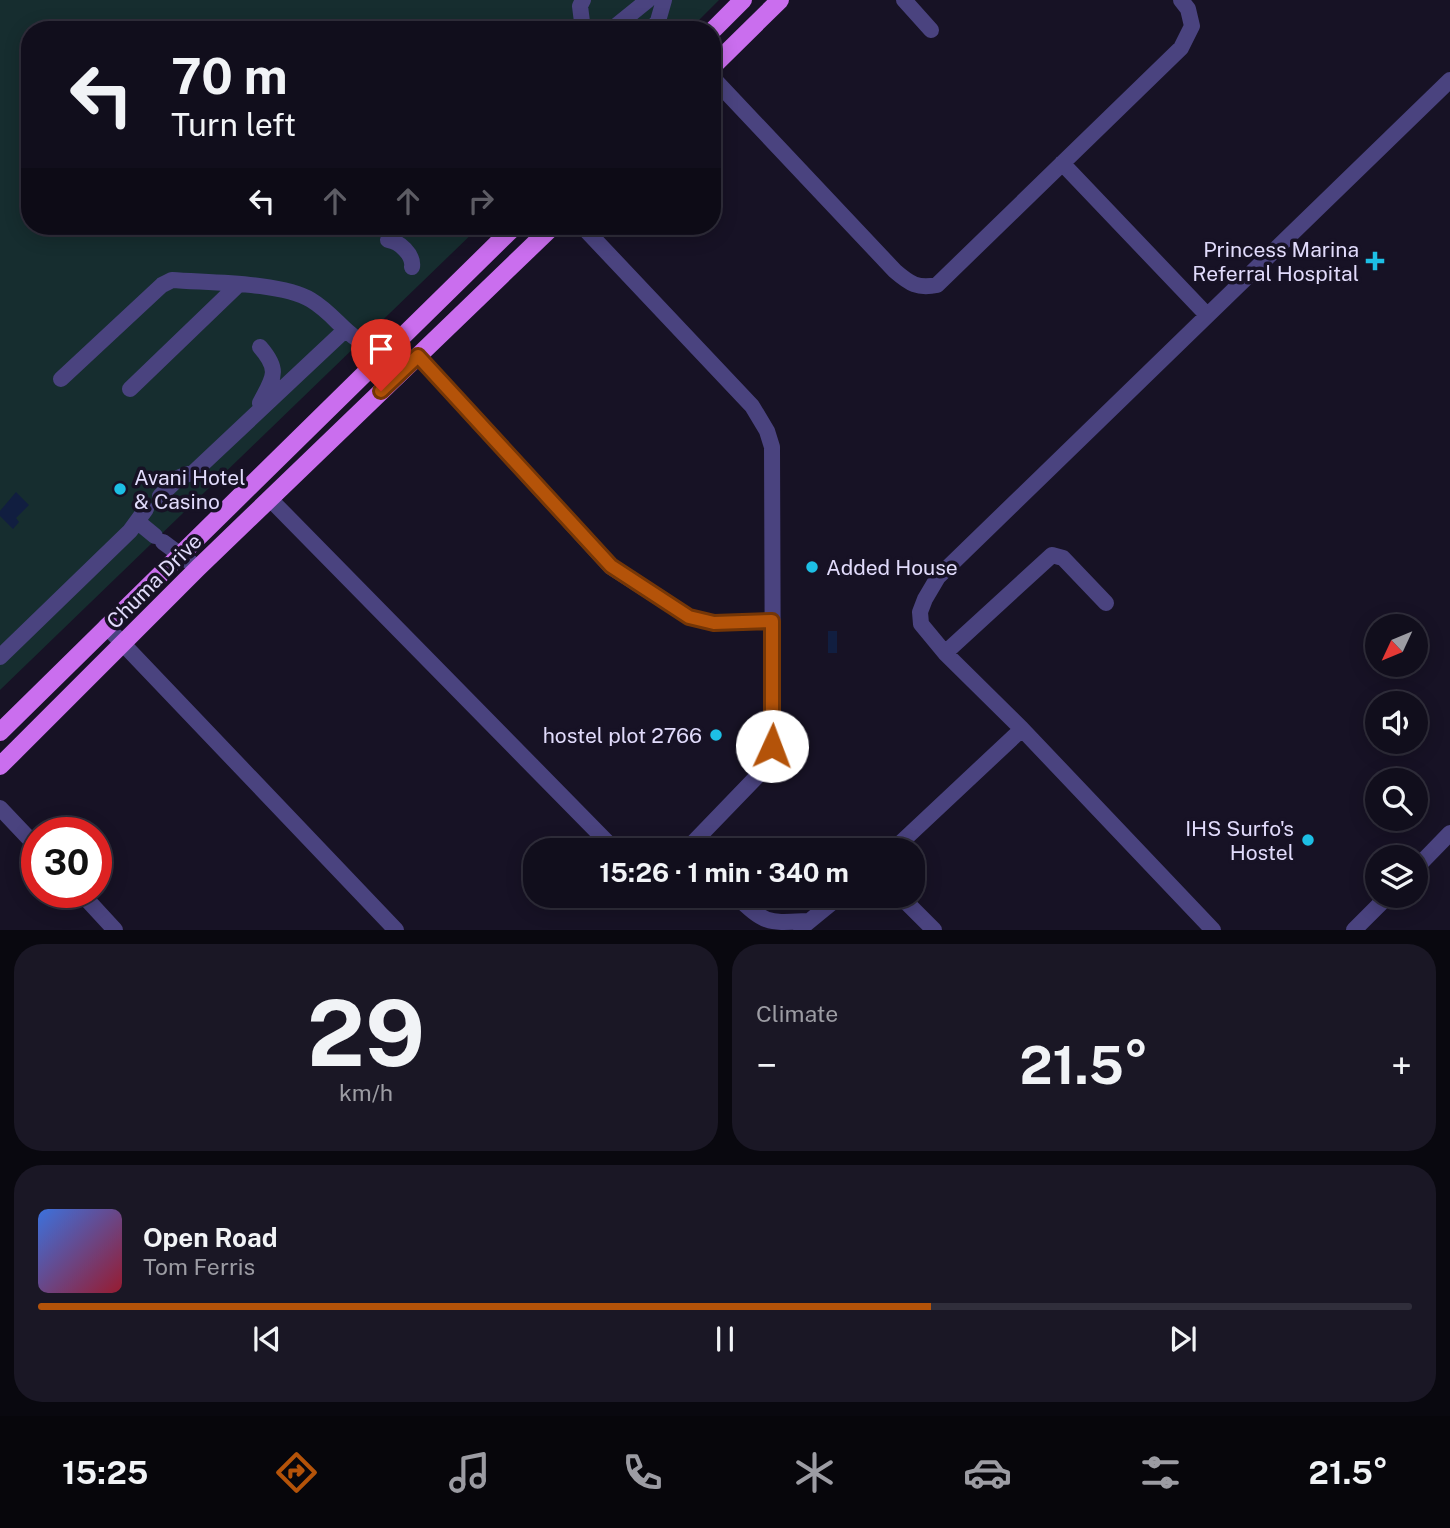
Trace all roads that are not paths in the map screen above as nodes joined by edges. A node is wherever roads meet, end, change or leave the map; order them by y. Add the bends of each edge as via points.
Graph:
1 (583, 0) edge
2 (648, 0) edge
3 (664, 0) edge
4 (743, 0) edge
5 (904, 0) edge
6 (1181, 0) edge
7 (778, 1) edge
8 (582, 21) edge
9 (622, 21) edge
10 (658, 21) edge
11 (721, 23) edge
12 (932, 30) dead end
13 (721, 58) edge
14 (1450, 80) edge
15 (721, 86) edge
16 (1062, 163) junction
17 (506, 235) edge
18 (544, 235) edge
19 (590, 235) edge
20 (388, 240) dead end
21 (412, 267) dead end
22 (237, 286) junction
23 (1206, 314) junction
24 (344, 331) junction
25 (260, 347) dead end
26 (387, 350) junction
27 (418, 356) junction
28 (61, 379) dead end
29 (130, 389) dead end
30 (255, 414) junction
31 (160, 496) dead end
32 (270, 499) junction
33 (179, 555) junction
34 (198, 568) junction
35 (1106, 603) dead end
36 (772, 621) junction
37 (106, 626) junction
38 (122, 645) junction
39 (944, 653) junction
40 (0, 657) edge
41 (1022, 729) junction
42 (756, 730) dead end
43 (773, 730) junction
44 (0, 735) edge
45 (16, 749) junction
46 (0, 765) edge
47 (0, 808) edge
48 (21, 830) edge
49 (1450, 833) edge
50 (603, 838) edge
51 (698, 838) edge
52 (906, 838) edge
53 (1428, 856) edge
54 (95, 908) edge
55 (749, 908) edge
56 (825, 908) edge
57 (912, 908) edge
58 (1376, 908) edge
59 (804, 925) edge
60 (115, 929) edge
61 (396, 929) edge
62 (934, 929) edge
63 (1213, 929) edge
64 (1354, 929) edge

1 - 8 street
2 - 9 street
3 - 10 street
4 - 11 main road
5 - 12 street
6 - 16 street via 1192,26 1181,48
7 - 13 main road
14 - 23 street
15 - 16 street via 912,285 937,285
16 - 23 street
17 - 26 main road, Chuma Drive
18 - 27 main road, Chuma Drive
19 - 36 street via 752,407 767,431 772,447
20 - 21 street via 411,257
22 - 24 street via 290,290 311,300
22 - 28 street via 172,280 162,285
22 - 29 street
23 - 39 street via 938,577 920,612 921,624
24 - 26 street via 363,344
24 - 30 street
25 - 30 street via 274,371
26 - 33 main road, Chuma Drive
27 - 32 main road, Chuma Drive
27 - 36 street via 611,566 689,617 714,623
30 - 31 street via 194,472 180,477
32 - 34 main road, Chuma Drive
32 - 50 street
33 - 34 street
33 - 37 main road, Chuma Drive
33 - 40 street via 159,539 142,515
34 - 38 main road, Chuma Drive
35 - 39 street via 1063,558 1052,555
36 - 43 street
37 - 38 street
37 - 44 main road, Chuma Drive
38 - 45 main road, Chuma Drive
38 - 61 street
39 - 41 street
41 - 52 street
41 - 63 street
42 - 43 street
43 - 51 street via 767,766
44 - 45 street
45 - 46 main road, Chuma Drive
47 - 48 street
49 - 53 street
54 - 60 street
55 - 59 street via 768,922
56 - 59 street
57 - 62 street
58 - 64 street

